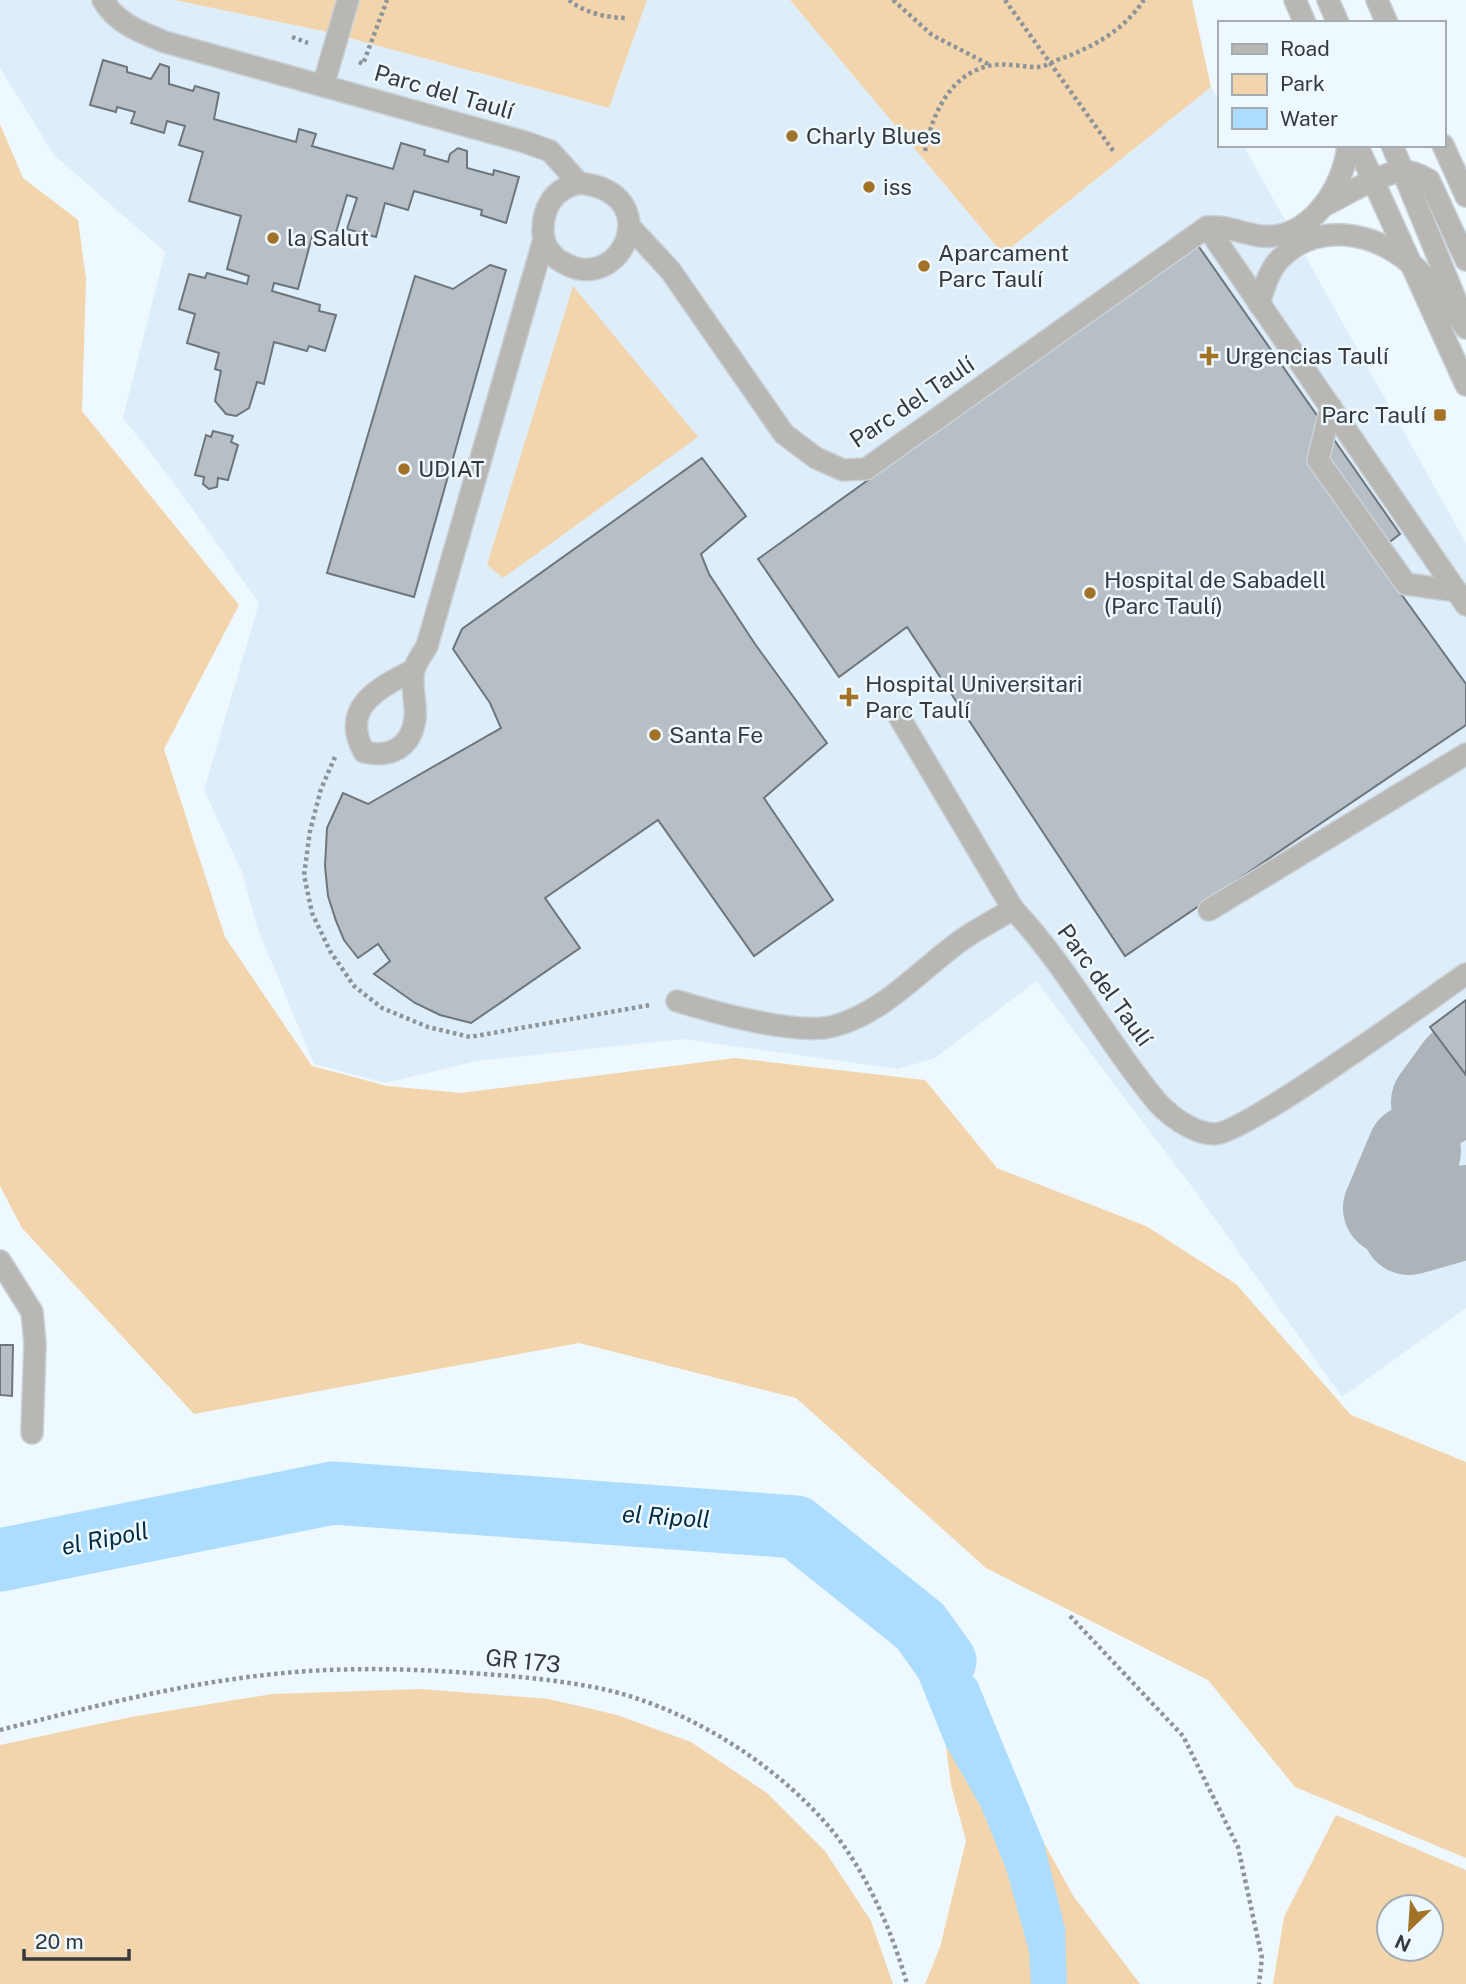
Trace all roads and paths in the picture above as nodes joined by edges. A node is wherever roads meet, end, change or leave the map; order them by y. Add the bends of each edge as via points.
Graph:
1 (103, 0) edge
2 (348, 0) edge
3 (569, 0) edge
4 (893, 0) edge
5 (1005, 0) edge
6 (1144, 0) edge
7 (1295, 0) edge
8 (1328, 0) edge
9 (1377, 0) edge
10 (627, 18) dead end
11 (1304, 21) edge
12 (1337, 21) edge
13 (1386, 21) edge
14 (1051, 63) junction
15 (991, 65) junction
16 (323, 86) junction
17 (1348, 147) edge
18 (1358, 147) edge
19 (1393, 147) edge
20 (1444, 147) edge
21 (925, 151) dead end
22 (1114, 152) dead end
23 (1404, 171) junction
24 (1461, 173) edge
25 (1373, 182) junction
26 (579, 183) junction
27 (1466, 196) edge
28 (1323, 206) junction
29 (629, 226) junction
30 (1207, 227) junction
31 (544, 239) junction
32 (1466, 260) edge
33 (1410, 263) junction
34 (1259, 304) junction
35 (1466, 327) edge
36 (1466, 385) edge
37 (1331, 407) junction
38 (1461, 598) edge
39 (414, 670) junction
40 (898, 715) dead end
41 (355, 735) junction
42 (1466, 754) edge
43 (1013, 909) junction
44 (1209, 910) dead end
45 (1466, 974) edge
46 (677, 1001) joint
47 (0, 1261) edge
48 (32, 1433) dead end
49 (1070, 1616) dead end
50 (0, 1730) edge
51 (908, 1984) edge
52 (1259, 1984) edge

1 - 16 street, Parc del Taulí via 132,28 165,42
2 - 16 street
3 - 10 path via 611,18
4 - 15 path via 932,34
5 - 14 path
6 - 14 path via 1132,17 1092,48
7 - 11 street
8 - 12 street
9 - 13 street
14 - 15 path via 1040,67
14 - 22 path
15 - 21 path via 964,77 943,99
16 - 26 street, Parc del Taulí via 550,151
17 - 28 street
18 - 25 street
19 - 23 street
20 - 24 street
23 - 25 street
23 - 32 street via 1429,180
23 - 35 street
24 - 27 street
25 - 28 street
25 - 33 street
26 - 29 street, Parc del Taulí via 613,192 625,208
26 - 31 street via 552,198 542,216
28 - 30 street via 1293,232 1277,235
29 - 30 street, Parc del Taulí via 670,270 785,434 816,458 843,470 866,469
29 - 31 street via 624,247 614,259 593,269 575,269 561,262
30 - 34 street
31 - 39 street via 427,646
33 - 34 street via 1366,239 1340,233 1312,238 1279,261
33 - 35 street
33 - 36 street
34 - 37 street
37 - 38 street
37 - 38 street via 1318,460 1406,584
39 - 41 street via 386,684 359,709
39 - 41 street via 415,719 398,750 380,756 364,752
40 - 43 street, Parc del Taulí
41 - 46 path via 330,762 310,831 304,875 312,913 354,986 382,1008 428,1027 470,1037
42 - 44 street
43 - 45 street, Parc del Taulí via 1045,943 1154,1099 1195,1131 1218,1134 1266,1110
43 - 46 street via 964,938 887,999 832,1027 726,1017
47 - 48 street via 32,1312
49 - 52 path via 1183,1736 1238,1847 1262,1958
50 - 51 path, GR 173 via 190,1687 338,1669 424,1669 538,1678 604,1689 700,1726 786,1784 830,1829 859,1871

